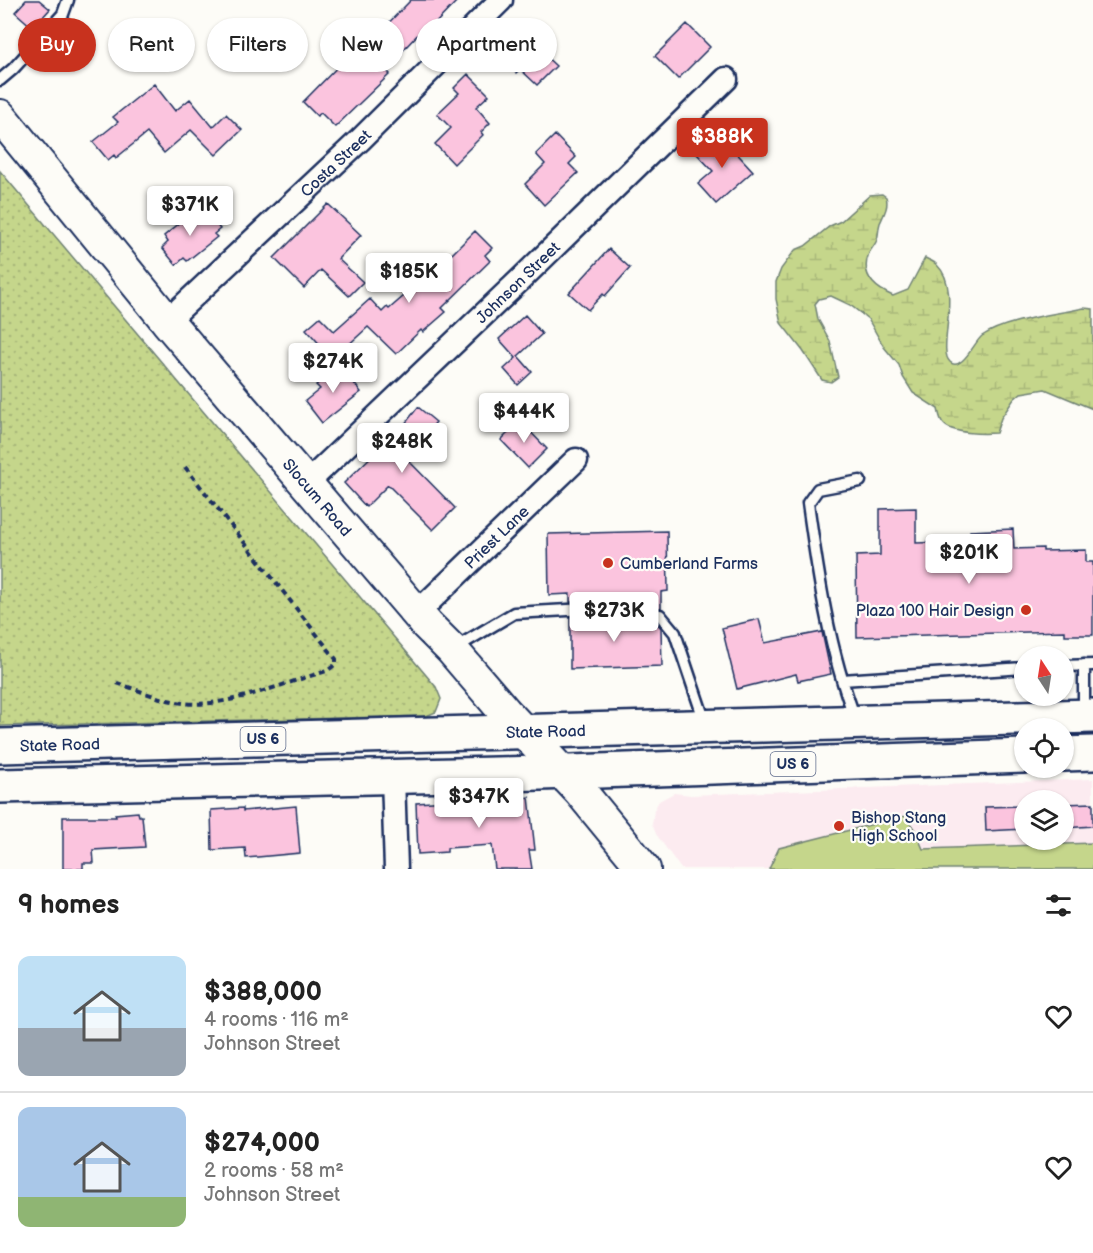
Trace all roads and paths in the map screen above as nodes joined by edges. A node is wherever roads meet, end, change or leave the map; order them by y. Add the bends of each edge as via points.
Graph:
1 (501, 0) edge
2 (68, 1) edge
3 (0, 80) edge
4 (726, 80) dead end
5 (0, 116) edge
6 (166, 321) junction
7 (576, 460) dead end
8 (185, 467) dead end
9 (860, 481) dead end
10 (307, 483) junction
11 (417, 613) junction
12 (452, 650) junction
13 (1088, 665) edge
14 (1014, 669) edge
15 (842, 680) junction
16 (117, 683) dead end
17 (1089, 716) edge
18 (857, 724) junction
19 (707, 727) junction
20 (525, 732) junction
21 (0, 746) edge
22 (1093, 753) edge
23 (1074, 754) edge
24 (1014, 756) edge
25 (562, 773) junction
26 (393, 777) junction
27 (0, 786) edge
28 (396, 869) edge
29 (644, 869) edge

1 - 6 street, Costa Street via 344,156
2 - 3 lane via 63,14
4 - 10 street, Johnson Street
5 - 6 main road, Slocum Road
6 - 10 main road, Slocum Road
7 - 11 street, Priest Lane
8 - 16 path via 336,659 336,664 327,671 198,704
9 - 15 lane via 818,489 808,503 816,563
10 - 11 main road, Slocum Road
11 - 12 main road, Slocum Road
12 - 19 lane via 514,613 586,609 660,615 675,633
12 - 20 main road, Slocum Road
13 - 17 lane
14 - 15 lane
15 - 18 lane
17 - 18 main road, State Road / US 6
18 - 19 main road, State Road / US 6
19 - 20 main road, State Road / US 6
20 - 21 main road, State Road / US 6
20 - 25 main road, Slocum Road
22 - 23 main road
24 - 25 main road, US 6
25 - 26 main road, US 6
25 - 29 main road, Slocum Road
26 - 27 main road, US 6
26 - 28 street

